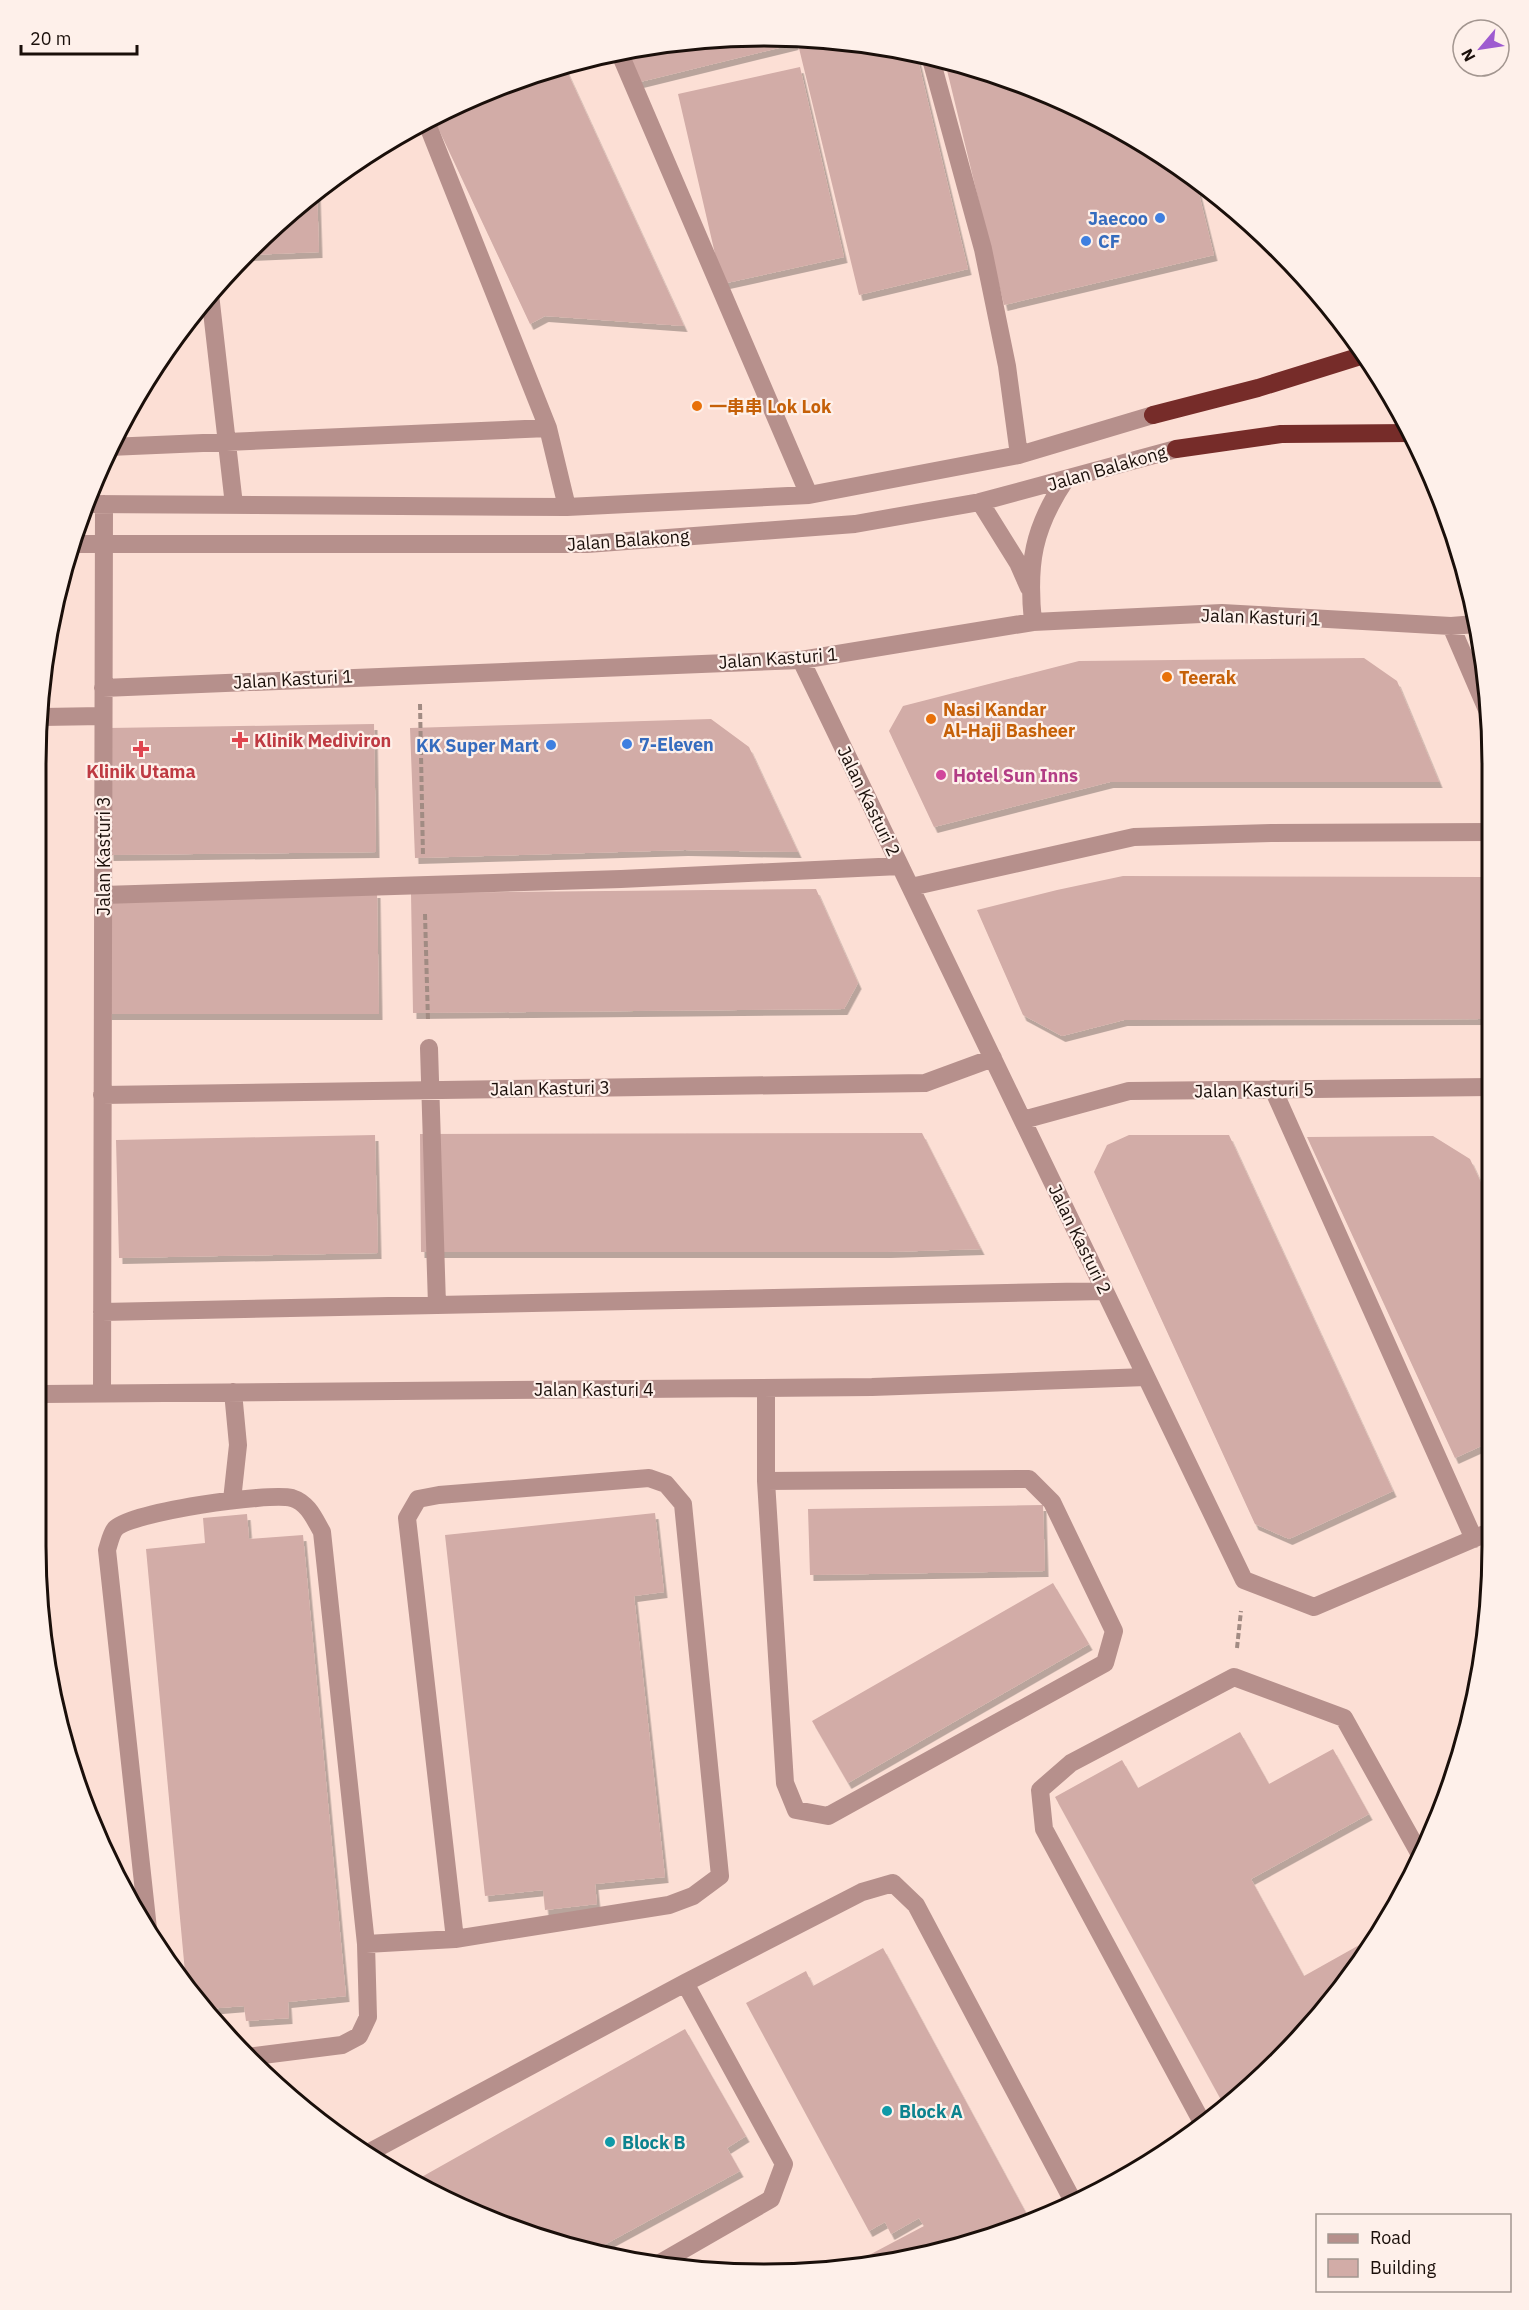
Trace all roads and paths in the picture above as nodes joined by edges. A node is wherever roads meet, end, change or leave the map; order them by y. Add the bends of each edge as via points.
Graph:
1 (623, 60) edge
2 (933, 67) edge
3 (429, 130) edge
4 (211, 307) edge
5 (1355, 358) edge
6 (1153, 415) joint
7 (548, 428) junction
8 (1401, 433) edge
9 (229, 444) junction
10 (121, 447) edge
11 (1176, 449) joint
12 (1019, 455) junction
13 (1066, 479) junction
14 (809, 495) junction
15 (980, 502) junction
16 (96, 504) edge
17 (104, 504) junction
18 (234, 504) junction
19 (567, 507) junction
20 (82, 544) edge
21 (103, 545) junction
22 (1030, 590) junction
23 (1033, 622) junction
24 (1469, 625) edge
25 (1451, 626) junction
26 (801, 660) junction
27 (419, 674) junction
28 (103, 688) junction
29 (1478, 688) edge
30 (103, 716) junction
31 (48, 717) edge
32 (1482, 832) edge
33 (900, 866) junction
34 (424, 886) junction
35 (911, 887) junction
36 (103, 895) junction
37 (429, 1048) joint
38 (993, 1058) junction
39 (1482, 1087) edge
40 (1273, 1089) junction
41 (430, 1090) junction
42 (102, 1095) junction
43 (1023, 1120) junction
44 (1105, 1291) junction
45 (437, 1305) junction
46 (102, 1312) junction
47 (1146, 1377) junction
48 (766, 1388) junction
49 (233, 1392) junction
50 (102, 1393) junction
51 (46, 1394) edge
52 (766, 1481) junction
53 (232, 1500) junction
54 (1481, 1536) edge
55 (1244, 1580) junction
56 (1234, 1677) junction
57 (1416, 1847) edge
58 (146, 1908) edge
59 (455, 1939) junction
60 (366, 1944) junction
61 (685, 1983) junction
62 (259, 2055) edge
63 (1199, 2117) edge
64 (376, 2149) edge
65 (1069, 2195) edge
66 (671, 2257) edge

1 - 14 street
2 - 12 street via 982,249 1007,366
3 - 7 street
4 - 9 street
5 - 6 highway
6 - 12 street, Jalan Balakong
7 - 9 street
7 - 19 street
8 - 11 highway via 1281,434
9 - 10 street
9 - 18 street
11 - 13 street, Jalan Balakong
12 - 14 street, Jalan Balakong
13 - 15 street, Jalan Balakong
13 - 22 street via 1038,528
14 - 19 street, Jalan Balakong
15 - 21 street, Jalan Balakong via 855,524 587,544
15 - 22 street
16 - 17 street, Jalan Balakong
17 - 18 street, Jalan Balakong
17 - 21 street, Jalan Kasturi 3
18 - 19 street, Jalan Balakong
20 - 21 street, Jalan Balakong
21 - 28 street, Jalan Kasturi 3
22 - 23 street
23 - 25 street, Jalan Kasturi 1 via 1222,613
23 - 26 street, Jalan Kasturi 1
24 - 25 street, Jalan Kasturi 1
25 - 29 street
26 - 27 street, Jalan Kasturi 1
26 - 33 street, Jalan Kasturi 2
27 - 28 street, Jalan Kasturi 1
27 - 34 path
28 - 30 street, Jalan Kasturi 3
30 - 31 street
30 - 36 street, Jalan Kasturi 3
32 - 35 street via 1134,837
33 - 34 street
33 - 35 street, Jalan Kasturi 2
34 - 36 street
34 - 37 path
35 - 38 street, Jalan Kasturi 2
36 - 42 street, Jalan Kasturi 3
37 - 41 street
38 - 41 street, Jalan Kasturi 3 via 925,1083
38 - 43 street, Jalan Kasturi 2
39 - 40 street, Jalan Kasturi 5
40 - 43 street, Jalan Kasturi 5 via 1129,1091
40 - 54 street
41 - 42 street, Jalan Kasturi 3
41 - 45 street
42 - 46 street, Jalan Kasturi 3
43 - 44 street, Jalan Kasturi 2
44 - 45 street
44 - 47 street, Jalan Kasturi 2
45 - 46 street
46 - 50 street, Jalan Kasturi 3
47 - 48 street, Jalan Kasturi 4
47 - 55 street, Jalan Kasturi 2
48 - 49 street, Jalan Kasturi 4
48 - 52 street
49 - 50 street, Jalan Kasturi 4
49 - 53 street via 238,1444
50 - 51 street, Jalan Kasturi 4
52 - 52 street via 1029,1479 1052,1502 1114,1631 1105,1664 828,1816 796,1810 785,1782
53 - 58 street via 136,1517 116,1529 107,1550
53 - 60 street via 291,1498 309,1509 322,1532
54 - 55 street via 1314,1607
55 - 56 path
56 - 57 street via 1344,1718
56 - 63 street via 1071,1763 1040,1790 1044,1829
59 - 59 street via 669,1905 693,1896 720,1876 683,1504 666,1484 649,1478 439,1495 418,1499 407,1518
59 - 60 street
60 - 62 street via 368,2017 359,2036 342,2045
61 - 64 street
61 - 65 street via 862,1892 893,1883 916,1905
61 - 66 street via 784,2164 771,2199

